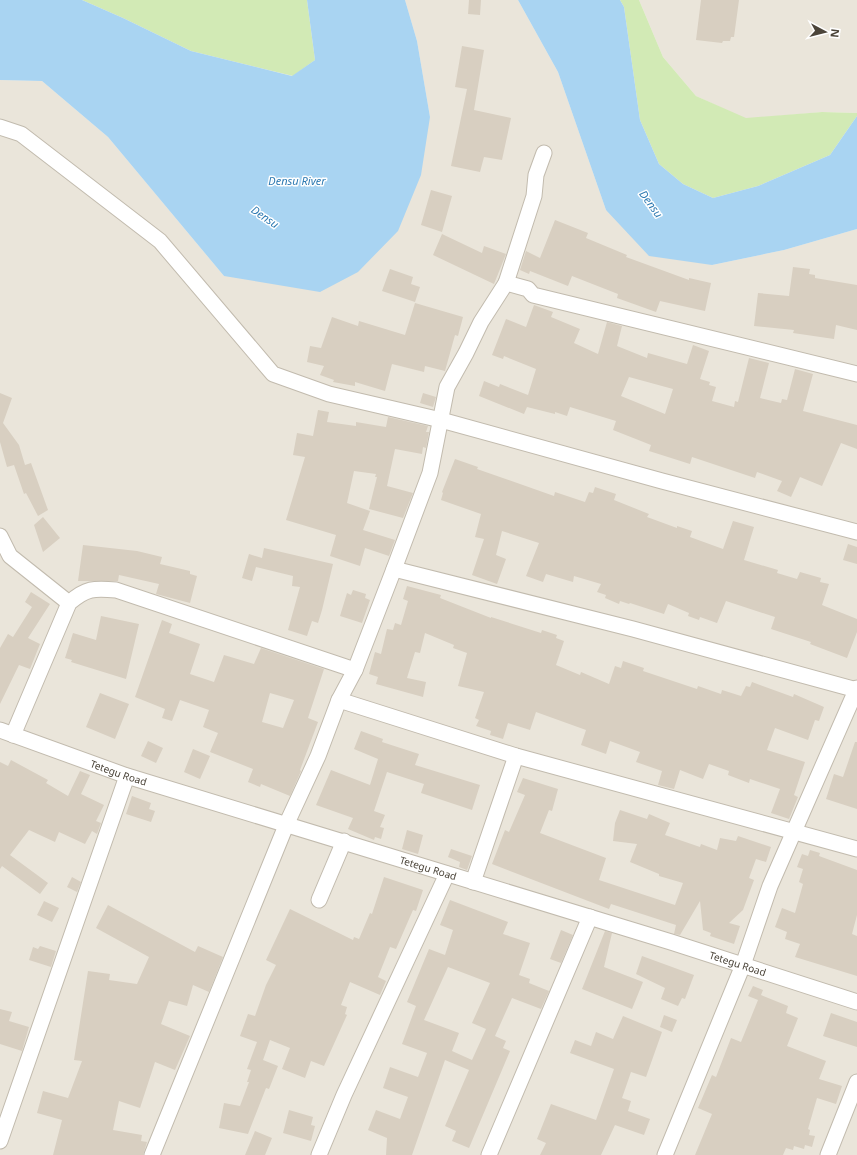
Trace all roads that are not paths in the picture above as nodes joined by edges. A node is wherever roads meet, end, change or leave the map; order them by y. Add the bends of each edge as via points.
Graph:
1 (0, 127) edge
2 (544, 153) dead end
3 (506, 283) junction
4 (857, 374) edge
5 (441, 420) junction
6 (857, 532) edge
7 (0, 536) edge
8 (394, 569) junction
9 (69, 603) junction
10 (355, 670) junction
11 (857, 689) edge
12 (339, 700) junction
13 (7, 732) edge
14 (516, 756) junction
15 (127, 776) junction
16 (287, 823) junction
17 (794, 832) junction
18 (344, 841) junction
19 (857, 849) edge
20 (447, 874) junction
21 (473, 882) junction
22 (319, 900) dead end
23 (590, 917) junction
24 (743, 965) junction
25 (857, 1002) edge
26 (857, 1082) edge
27 (0, 1141) edge
28 (152, 1155) edge
29 (319, 1155) edge
30 (489, 1155) edge
31 (665, 1155) edge
32 (828, 1155) edge

1 - 5 street via 21,134 160,242 273,374 329,394
2 - 3 street via 536,175 534,196
3 - 4 street via 528,289 533,295
3 - 5 street via 481,322 447,387
5 - 6 street
5 - 8 street via 430,473
7 - 9 street via 10,556
8 - 10 street
8 - 11 street
9 - 10 street via 80,592 95,588 116,590
9 - 13 street
10 - 12 street
11 - 17 street
12 - 14 street
12 - 16 street via 318,756
13 - 15 street, Tetegu Road
14 - 17 street
14 - 21 street
15 - 16 street, Tetegu Road
15 - 27 street
16 - 18 street, Tetegu Road
16 - 28 street
17 - 19 street
17 - 24 street via 770,886
18 - 20 street, Tetegu Road
18 - 22 street
20 - 21 street, Tetegu Road
20 - 29 street via 344,1095
21 - 23 street, Tetegu Road
23 - 24 street, Tetegu Road
23 - 30 street
24 - 25 street, Tetegu Road
24 - 31 street
26 - 32 street

